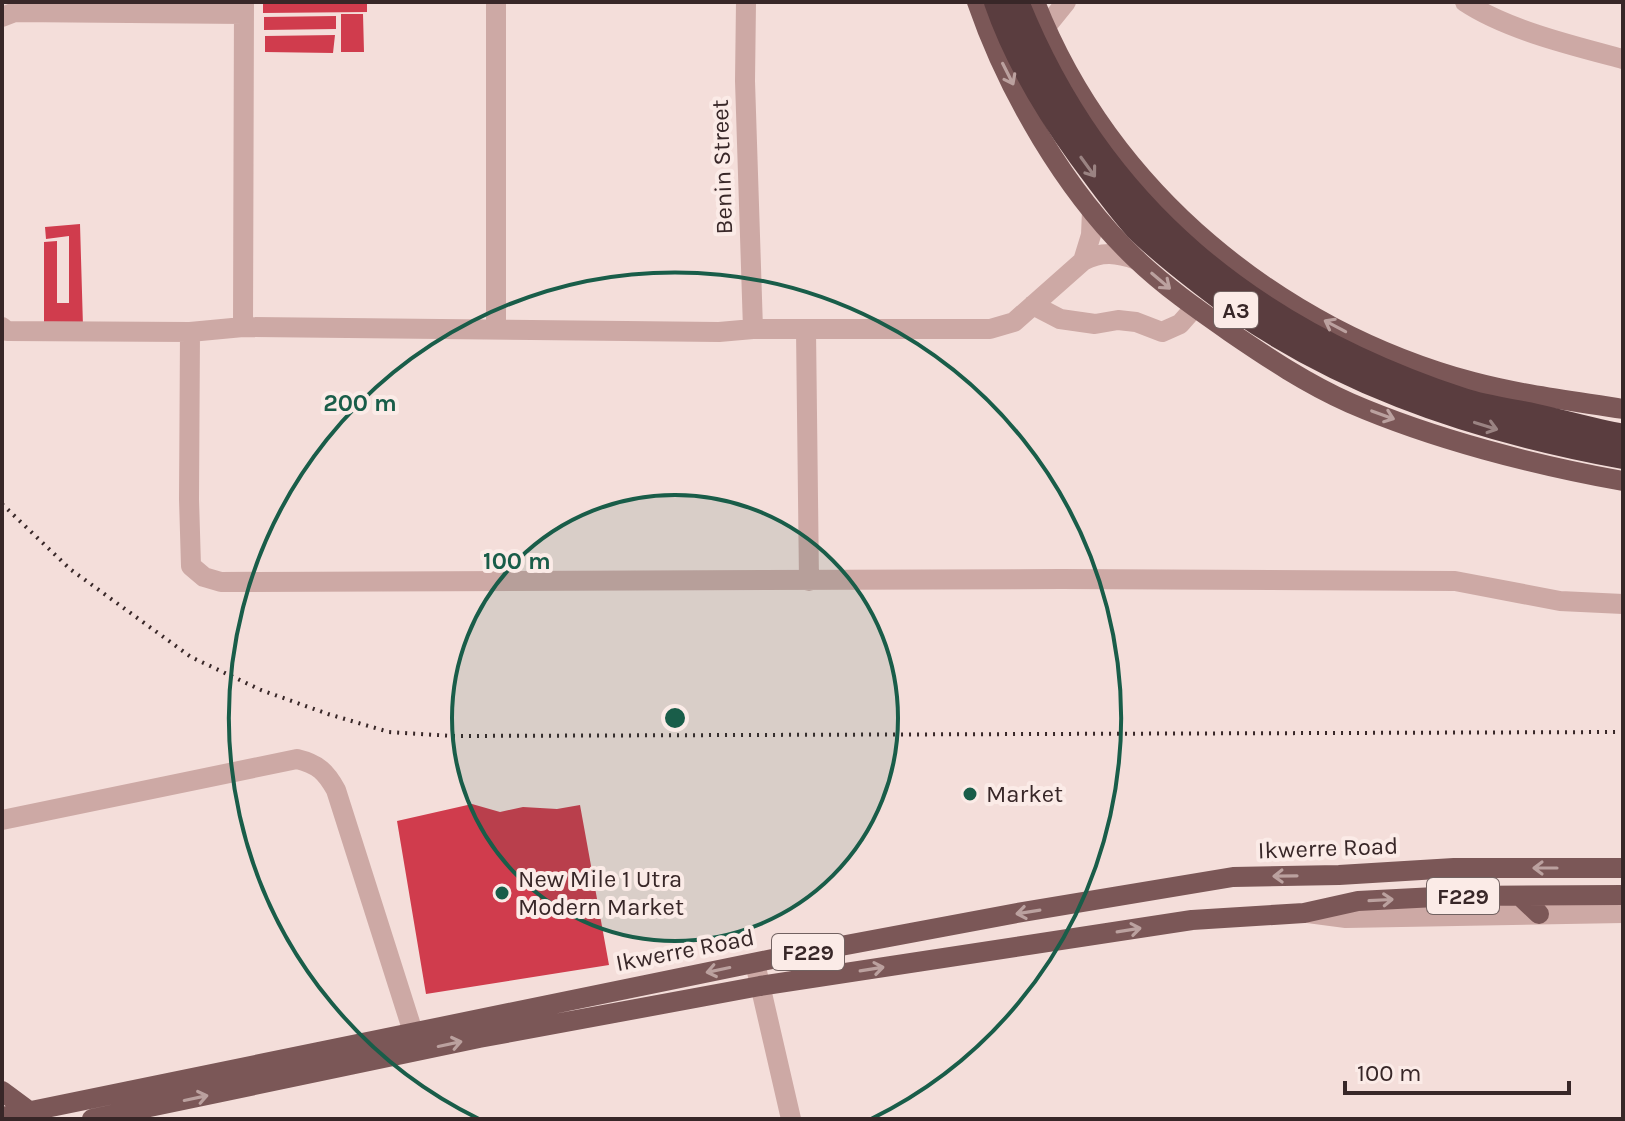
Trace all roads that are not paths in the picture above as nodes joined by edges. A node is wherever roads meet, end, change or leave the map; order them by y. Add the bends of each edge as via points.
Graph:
1 (496, 2) edge
2 (746, 2) edge
3 (977, 2) edge
4 (996, 2) edge
5 (1017, 2) edge
6 (1035, 2) edge
7 (1066, 2) edge
8 (1465, 2) edge
9 (244, 8) edge
10 (2, 17) edge
11 (1045, 28) junction
12 (1623, 59) edge
13 (1092, 211) junction
14 (1137, 260) junction
15 (1083, 261) junction
16 (1033, 305) junction
17 (1195, 307) junction
18 (2, 327) edge
19 (243, 327) junction
20 (496, 329) junction
21 (753, 329) junction
22 (806, 330) junction
23 (190, 332) junction
24 (1623, 409) edge
25 (1614, 445) edge
26 (1623, 481) edge
27 (809, 581) junction
28 (1623, 604) edge
29 (2, 820) edge
30 (1454, 868) junction
31 (1623, 868) edge
32 (1623, 895) edge
33 (1455, 896) junction
34 (1521, 897) junction
35 (1304, 913) junction
36 (1623, 913) edge
37 (1539, 914) junction
38 (755, 963) junction
39 (760, 986) junction
40 (413, 1032) junction
41 (2, 1091) edge
42 (29, 1111) junction
43 (2, 1117) edge
44 (92, 1119) edge
45 (791, 1119) edge

1 - 20 street
2 - 21 street, Benin Street
3 -> 13 main road via 1020,97
4 -> 25 highway, A3 via 1043,100 1100,184 1159,249 1227,304 1337,370 1391,394 1490,428
5 - 25 highway, A3 via 1056,87 1087,135 1149,212 1238,289 1281,319 1361,361 1466,401
6 - 11 main road
7 - 11 street
8 - 12 street via 1570,45
9 - 10 street via 15,12
9 - 19 street
24 -> 11 main road via 1472,381 1404,358 1254,281 1141,179 1071,79
13 - 14 main road
13 - 15 street
14 - 15 street via 1104,253
14 -> 17 main road
15 - 16 street
16 - 17 street via 1060,319 1136,322 1162,332 1180,324
16 - 22 street via 1007,326 990,329
17 -> 26 main road via 1303,379 1350,403 1481,448
18 - 23 street
19 - 20 street
19 - 23 street
20 - 21 street
21 - 22 street
22 - 27 street
23 - 27 street via 191,566 204,577 221,582
27 - 28 street via 1455,581 1560,601
29 - 40 street via 297,759 311,762 336,790
31 -> 30 main road, Ikwerre Road / F229
30 - 33 main road
30 -> 38 main road, Ikwerre Road / F229 via 1233,877
32 - 34 main road, F229
33 - 34 main road, F229
35 -> 33 main road, F229 via 1358,901
34 - 37 main road
35 - 37 street, Ikwerre Road via 1346,918
39 -> 35 main road, Ikwerre Road / F229 via 1192,920
36 - 37 street, Ikwerre Road
38 - 39 street
38 -> 40 main road, Ikwerre Road / F229
44 -> 39 main road, Ikwerre Road / F229
39 - 45 street
40 - 42 main road, Ikwerre Road / F229
41 - 42 main road
42 - 43 main road, Ikwerre Road / F229

